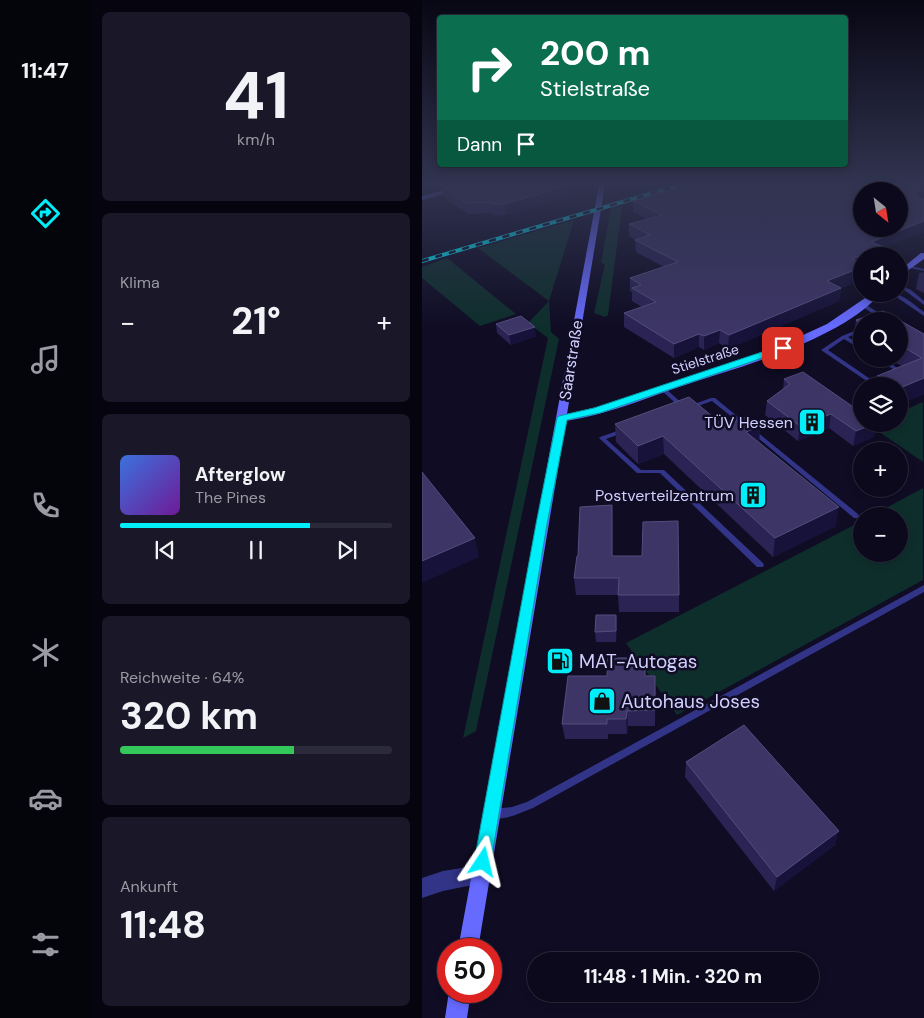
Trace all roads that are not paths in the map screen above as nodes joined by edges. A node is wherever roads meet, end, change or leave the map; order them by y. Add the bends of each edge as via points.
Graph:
1 (594, 233) edge
2 (924, 254) edge
3 (908, 266) joint
4 (924, 270) edge
5 (908, 290) edge
6 (867, 302) edge
7 (908, 302) edge
8 (924, 304) edge
9 (863, 305) junction
10 (873, 312) edge
11 (924, 315) edge
12 (853, 334) edge
13 (844, 337) junction
14 (853, 342) edge
15 (894, 367) edge
16 (864, 377) edge
17 (894, 377) edge
18 (663, 389) junction
19 (685, 409) junction
20 (676, 412) edge
21 (562, 418) junction
22 (630, 428) edge
23 (853, 514) edge
24 (760, 565) dead end
25 (924, 588) edge
26 (491, 814) junction
27 (480, 875) junction
28 (422, 888) edge
29 (470, 938) edge
30 (458, 1003) edge
31 (456, 1018) edge

1 - 21 main road, Saarstraße
2 - 3 main road
3 - 4 lane
5 - 8 lane
6 - 9 main road, Stielstraße
7 - 11 lane
9 - 10 lane
9 - 18 main road, Stielstraße via 783,348
12 - 13 lane
13 - 14 lane
13 - 16 lane via 824,350
15 - 17 lane via 904,373
18 - 19 lane
18 - 21 main road, Stielstraße via 596,411
19 - 20 lane
19 - 23 lane via 713,399
21 - 26 main road, Saarstraße
22 - 24 lane via 602,438 639,472 662,471
25 - 26 lane via 530,804 512,812
26 - 27 main road, Saarstraße
27 - 28 street
27 - 29 main road, Saarstraße
30 - 31 main road

